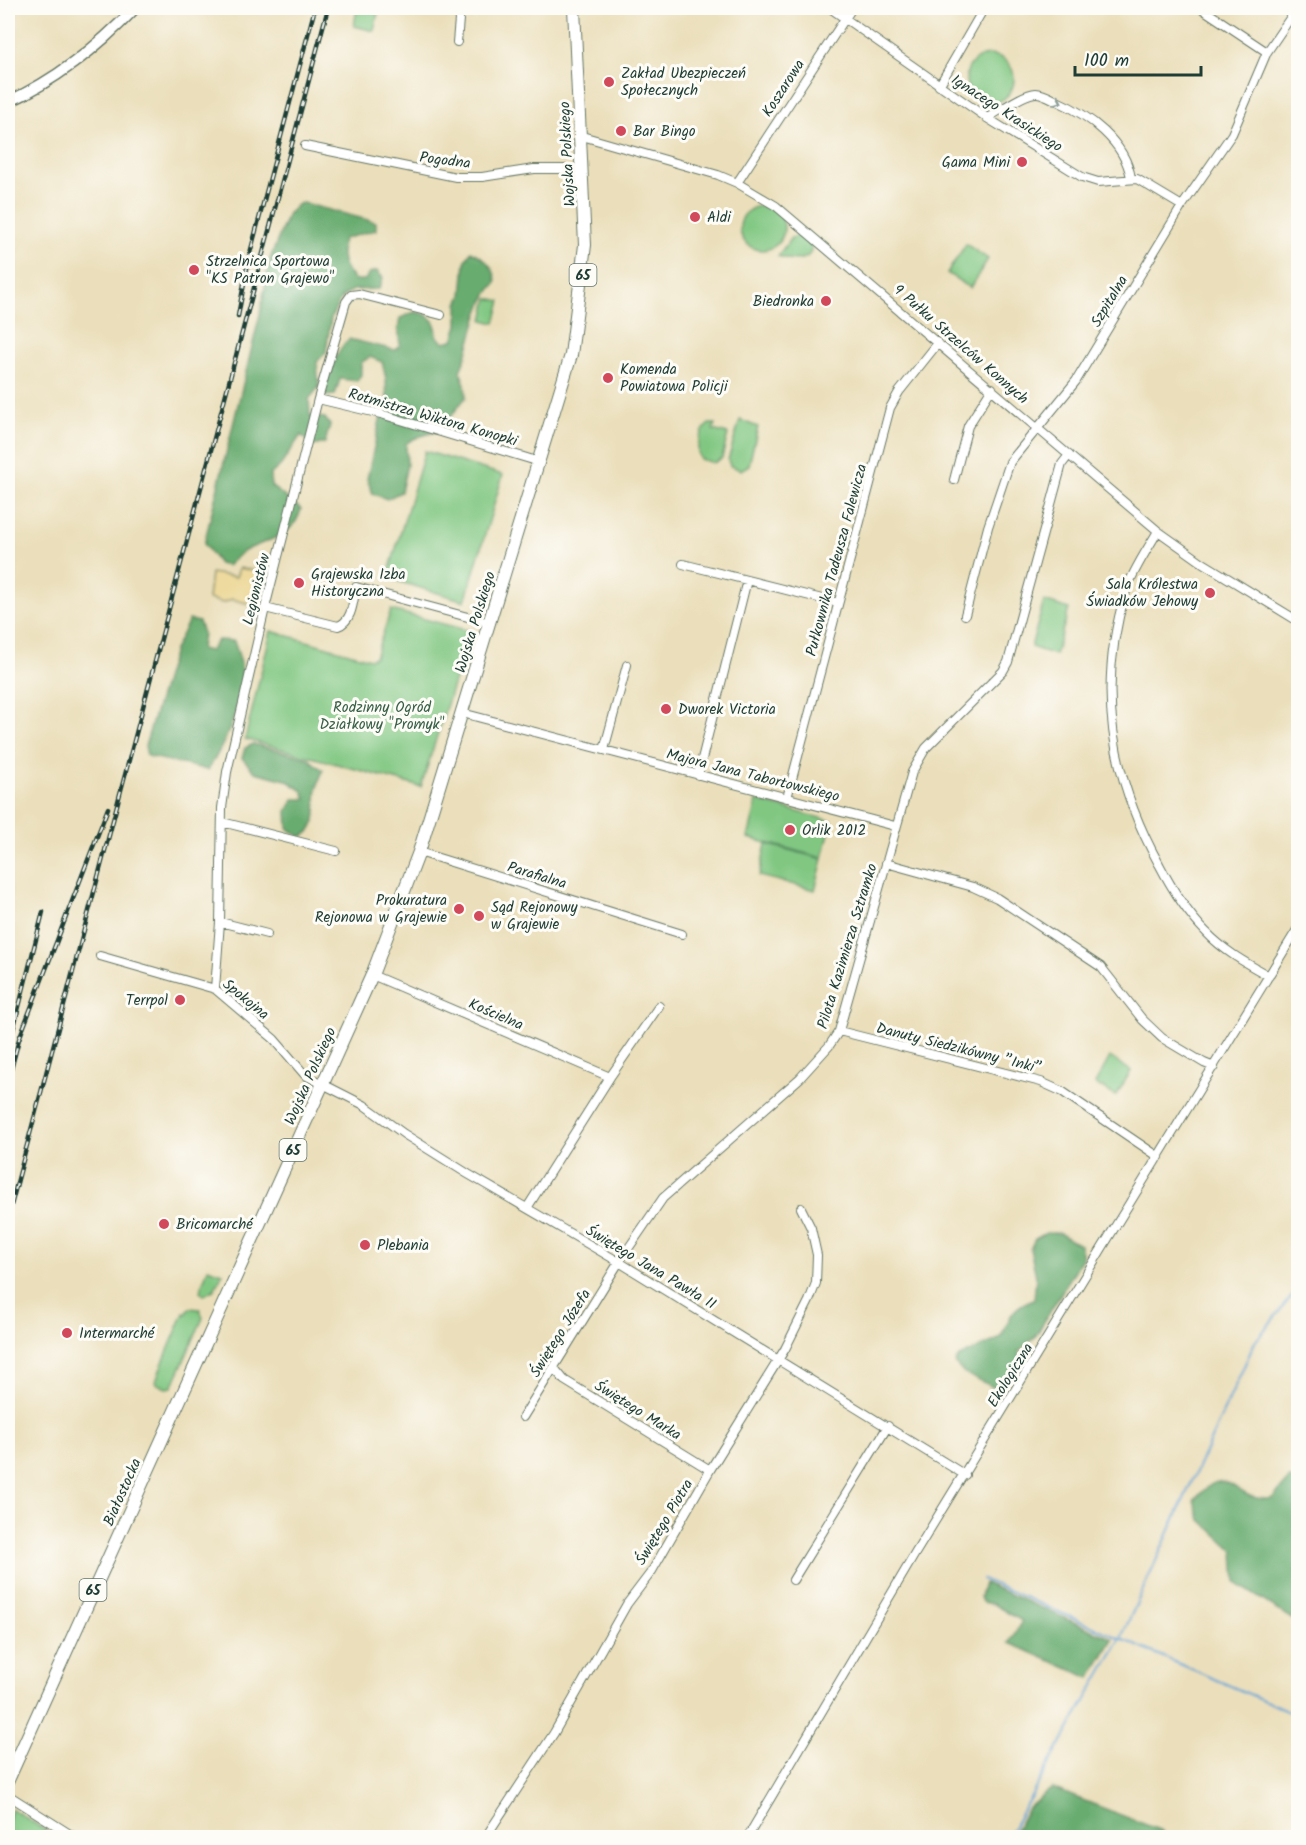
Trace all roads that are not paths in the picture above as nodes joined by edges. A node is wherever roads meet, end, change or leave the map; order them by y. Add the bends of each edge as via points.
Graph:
1 (135, 8) edge
2 (460, 8) edge
3 (574, 8) edge
4 (830, 8) edge
5 (852, 8) edge
6 (984, 8) edge
7 (1201, 8) edge
8 (1297, 8) edge
9 (845, 18) junction
10 (457, 42) dead end
11 (1267, 52) junction
12 (939, 86) junction
13 (8, 102) edge
14 (987, 118) junction
15 (582, 136) junction
16 (305, 146) dead end
17 (583, 169) junction
18 (1131, 178) junction
19 (737, 183) junction
20 (1182, 206) junction
21 (441, 315) dead end
22 (938, 343) junction
23 (992, 388) junction
24 (318, 399) junction
25 (1038, 428) junction
26 (1070, 455) junction
27 (540, 462) junction
28 (954, 480) dead end
29 (1158, 531) junction
30 (682, 564) dead end
31 (747, 580) junction
32 (838, 603) junction
33 (265, 608) junction
34 (965, 615) dead end
35 (1299, 621) edge
36 (490, 623) junction
37 (627, 665) dead end
38 (462, 713) junction
39 (604, 750) junction
40 (698, 776) junction
41 (787, 798) junction
42 (222, 822) junction
43 (895, 826) junction
44 (336, 851) dead end
45 (419, 852) junction
46 (886, 863) junction
47 (220, 922) junction
48 (1299, 928) edge
49 (267, 934) dead end
50 (682, 934) dead end
51 (100, 956) dead end
52 (372, 975) junction
53 (1269, 976) junction
54 (215, 989) junction
55 (659, 1006) dead end
56 (839, 1031) junction
57 (1214, 1067) junction
58 (610, 1077) junction
59 (322, 1085) junction
60 (1159, 1157) junction
61 (527, 1208) junction
62 (801, 1208) dead end
63 (263, 1215) joint
64 (619, 1262) junction
65 (777, 1360) junction
66 (555, 1369) junction
67 (523, 1417) dead end
68 (888, 1426) junction
69 (710, 1470) junction
70 (965, 1474) junction
71 (793, 1580) dead end
72 (8, 1780) edge
73 (8, 1795) edge
74 (76, 1838) edge
75 (485, 1838) edge
76 (747, 1838) edge

1 - 13 street via 87,53
2 - 10 street
3 - 15 main road, Wojska Polskiego / 65
4 - 9 street, Ignacego Krasickiego
5 - 9 street, Koszarowa
6 - 12 street
7 - 11 street
8 - 11 street, Szpitalna
9 - 12 street, Ignacego Krasickiego
9 - 19 street, Koszarowa
11 - 20 street, Szpitalna via 1232,134
12 - 14 street, Ignacego Krasickiego
14 - 18 street, Ignacego Krasickiego via 1088,180
14 -> 18 street via 1030,93 1044,94 1082,114 1105,133 1124,158
15 - 17 main road, Wojska Polskiego / 65
15 - 19 street, 9 Pułku Strzelców Konnych
16 - 17 street, Pogodna via 456,177 534,169
17 - 27 main road, Wojska Polskiego / 65 via 585,245 579,308 571,355
18 - 20 street
19 - 22 street, 9 Pułku Strzelców Konnych via 798,223
20 - 25 street, Szpitalna via 1076,381
21 - 24 street, Legionistów via 351,295
22 - 23 street, 9 Pułku Strzelców Konnych
22 - 32 street, Pułkownika Tadeusza Falewicza via 890,408
23 - 25 street, 9 Pułku Strzelców Konnych
23 - 28 street via 968,426
24 - 27 street, Rotmistrza Wiktora Konopki
24 - 33 street, Legionistów
25 - 26 street, 9 Pułku Strzelców Konnych
25 - 34 street, Szpitalna via 1008,467
26 - 29 street, 9 Pułku Strzelców Konnych
26 - 43 street, Pilota Kazimierza Sztramko via 1062,464 1008,662 920,755
27 - 36 main road, Wojska Polskiego / 65
29 - 35 street, 9 Pułku Strzelców Konnych
29 - 53 street via 1126,592 1112,660 1109,688 1119,766 1140,828 1184,906 1217,943
30 - 31 street
31 - 32 street
31 - 40 street
32 - 41 street, Pułkownika Tadeusza Falewicza
33 - 36 street via 338,626 349,616 356,587
33 - 42 street, Legionistów via 227,772
36 - 38 main road, Wojska Polskiego / 65
37 - 39 street
38 - 39 street, Majora Jana Tabortowskiego
38 - 45 main road, Wojska Polskiego / 65
39 - 40 street, Majora Jana Tabortowskiego
40 - 41 street, Majora Jana Tabortowskiego
41 - 43 street, Majora Jana Tabortowskiego
42 - 44 street
42 - 47 street, Legionistów
43 - 46 street, Pilota Kazimierza Sztramko
45 - 50 street, Parafialna
45 - 52 main road, Wojska Polskiego / 65
46 - 56 street, Pilota Kazimierza Sztramko
46 - 57 street via 973,887 997,898 1101,968 1142,1020 1162,1038
47 - 49 street
47 - 54 street, Legionistów
48 - 53 street, Ekologiczna
51 - 54 street, Spokojna
52 - 58 street, Kościelna
52 - 59 main road, Wojska Polskiego / 65
53 - 57 street, Ekologiczna
54 - 59 street, Spokojna via 274,1039 297,1069
55 - 58 street
56 - 60 street, Danuty Siedzikówny ”Inki” via 1041,1082 1063,1092
56 - 64 street, Pilota Kazimierza Sztramko via 800,1078 663,1198
57 - 60 street, Ekologiczna
58 - 61 street
59 - 61 street, Świętego Jana Pawła II via 364,1105 404,1134
59 - 63 main road, Wojska Polskiego / 65
60 - 70 street, Ekologiczna
61 - 64 street, Świętego Jana Pawła II
62 - 65 street, Świętego Piotra via 814,1237 816,1283
63 - 72 main road, Białostocka / 65
64 - 65 street, Świętego Jana Pawła II
64 - 66 street, Świętego Józefa
65 - 68 street, Świętego Jana Pawła II
65 - 69 street, Świętego Piotra
66 - 67 street, Świętego Józefa
66 - 69 street, Świętego Marka via 564,1380
68 - 70 street, Świętego Jana Pawła II
68 - 71 street
69 - 75 street, Świętego Piotra via 652,1571 627,1604 554,1733
70 - 76 street, Ekologiczna
73 - 74 street

